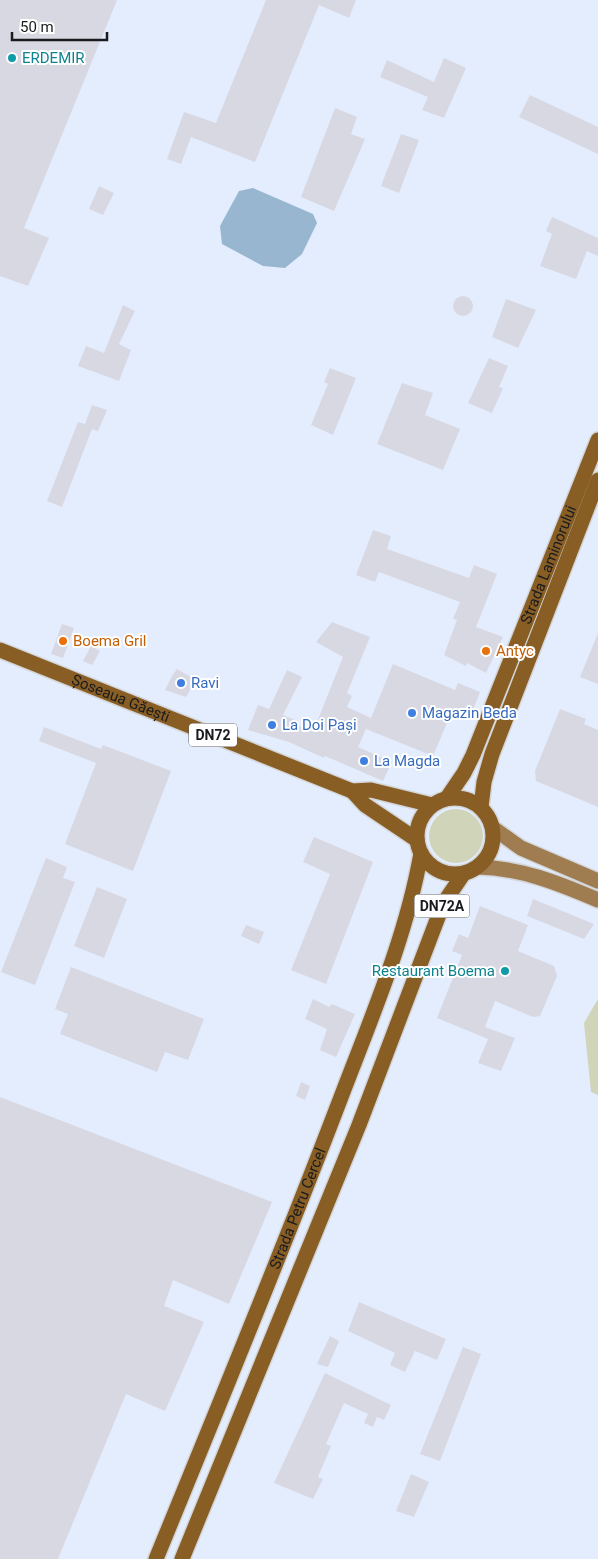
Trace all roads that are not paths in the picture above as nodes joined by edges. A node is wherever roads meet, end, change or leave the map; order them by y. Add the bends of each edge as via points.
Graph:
1 (598, 440) edge
2 (598, 480) edge
3 (0, 650) edge
4 (509, 664) junction
5 (523, 670) junction
6 (352, 791) junction
7 (447, 798) junction
8 (432, 805) junction
9 (481, 807) junction
10 (493, 828) junction
11 (419, 846) junction
12 (471, 870) junction
13 (598, 881) edge
14 (598, 900) edge
15 (156, 1559) edge
16 (182, 1559) edge

1 - 4 main road, Strada Laminorului
2 - 5 main road, Strada Laminorului
3 - 6 main road, Șoseaua Găești / DN72
4 - 5 main road
4 - 7 main road, Strada Laminorului via 471,760
5 - 9 main road, Strada Laminorului via 486,771
6 - 8 main road, DN72 via 371,790
6 - 11 main road, DN72
7 - 8 main road
7 - 9 main road via 466,799
8 - 11 main road via 420,821
9 - 10 main road
10 - 12 main road via 490,851
10 - 13 main road via 521,848
11 - 12 main road, DN72 via 429,864 441,871 454,874
11 - 15 main road, Strada Petru Cercel / DN72A via 414,892 320,1152
12 - 14 main road via 512,870 535,875
12 - 16 main road, Strada Petru Cercel / DN72A via 443,904 359,1125

